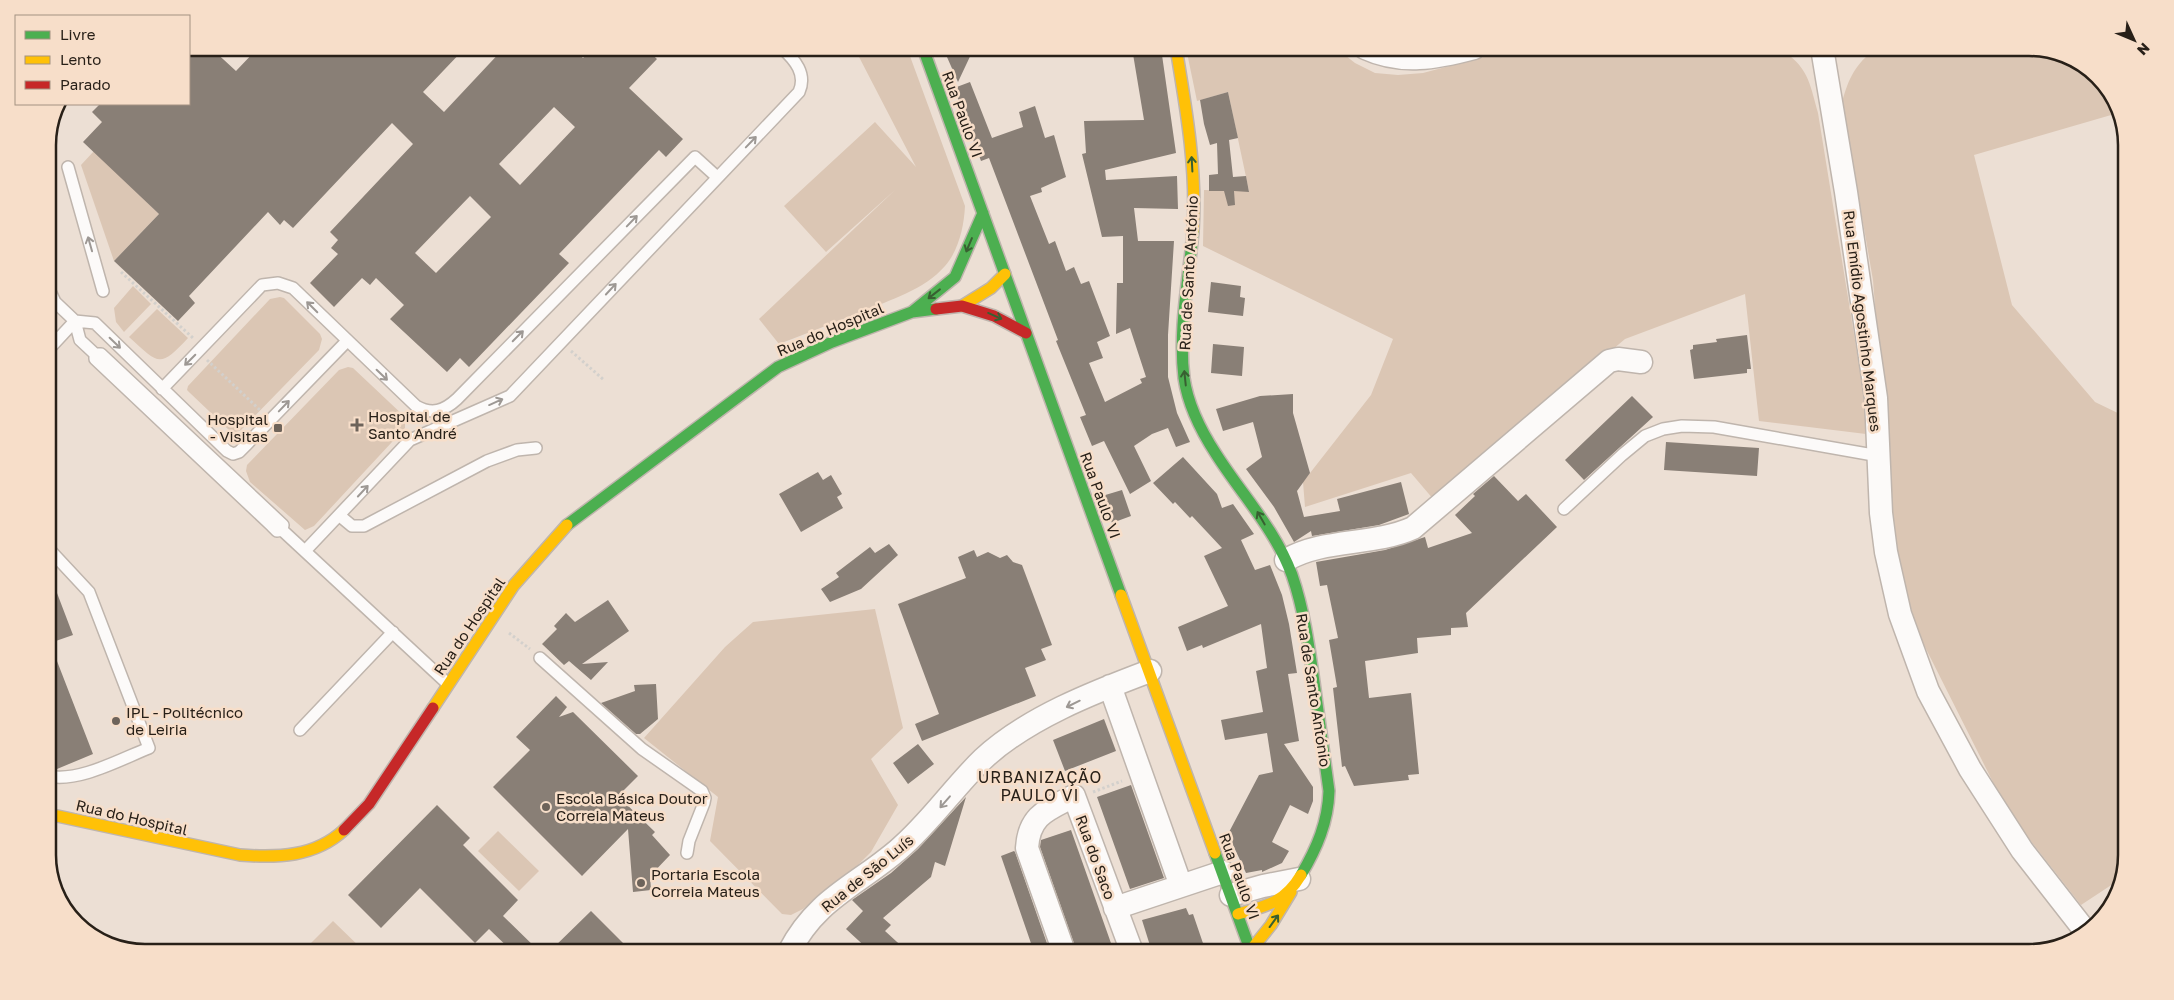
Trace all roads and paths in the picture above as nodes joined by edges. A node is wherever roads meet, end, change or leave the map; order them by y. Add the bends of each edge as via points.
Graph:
1 (788, 56) edge
2 (926, 56) edge
3 (1177, 56) edge
4 (1388, 56) edge
5 (1441, 56) edge
6 (1823, 56) edge
7 (68, 167) dead end
8 (717, 177) junction
9 (983, 213) junction
10 (121, 272) dead end
11 (988, 274) dead end
12 (1005, 274) junction
13 (971, 275) dead end
14 (956, 277) junction
15 (103, 291) dead end
16 (56, 302) edge
17 (962, 306) junction
18 (912, 312) junction
19 (75, 321) junction
20 (1026, 333) junction
21 (56, 341) edge
22 (347, 341) junction
23 (561, 342) junction
24 (201, 349) junction
25 (1641, 362) dead end
26 (604, 380) dead end
27 (162, 389) junction
28 (270, 420) junction
29 (536, 448) dead end
30 (1879, 456) junction
31 (1564, 509) dead end
32 (340, 516) junction
33 (305, 551) junction
34 (56, 557) edge
35 (1286, 560) junction
36 (492, 619) junction
37 (393, 632) junction
38 (540, 658) joint
39 (1150, 671) junction
40 (448, 684) junction
41 (1110, 686) junction
42 (300, 730) dead end
43 (56, 778) edge
44 (1114, 784) dead end
45 (1097, 791) dead end
46 (56, 816) edge
47 (687, 853) dead end
48 (1223, 872) junction
49 (1296, 884) junction
50 (1181, 886) junction
51 (1234, 905) junction
52 (1115, 908) junction
53 (2082, 926) edge
54 (794, 944) edge
55 (1061, 944) edge
56 (1129, 944) edge
57 (1248, 944) edge
58 (1256, 944) edge

8 -> 1 lane via 799,92 802,84 800,71
2 - 9 main road, Rua Paulo VI
35 -> 3 main road, Rua de Santo António via 1255,507 1216,457 1195,420 1184,381 1184,303 1194,202 1191,152
4 - 5 street via 1413,60
6 - 30 street, Rua Emídio Agostinho Marques via 1876,398
15 -> 7 lane
22 -> 8 lane via 416,406 428,411 441,410 458,397 695,157
23 -> 8 lane
9 - 12 main road, Rua Paulo VI
9 -> 14 main road, Rua do Hospital
10 - 24 path
11 - 12 main road
12 - 17 main road, Rua do Hospital via 991,288
12 - 20 main road, Rua Paulo VI
13 - 14 main road
14 -> 18 main road, Rua do Hospital
16 - 19 lane
17 - 18 main road, Rua do Hospital
17 -> 20 main road, Rua do Hospital via 994,316
18 - 36 main road, Rua do Hospital via 796,358 762,379 569,522 514,585
19 - 21 lane
19 -> 27 lane via 95,323
19 - 33 lane via 80,340 116,367 283,525 282,530
20 - 39 main road, Rua Paulo VI
22 -> 24 lane via 293,288 270,283 262,285
28 -> 22 lane
23 - 26 path
32 -> 23 lane via 410,440 510,396
24 -> 27 lane
24 - 28 path
25 - 35 street via 1609,361 1413,528 1379,538 1298,553
27 - 28 lane via 233,454 239,452
29 - 32 lane via 517,450 487,461 364,526 352,526
30 - 31 lane via 1714,428 1682,426 1663,429 1645,436
30 - 53 street, Rua Emídio Agostinho Marques via 1886,552 1900,614 1928,692 1970,769 2022,850
32 - 33 lane
33 - 37 lane
34 - 43 lane via 89,592 149,748 72,778
35 - 49 main road, Rua de Santo António via 1308,634 1329,791 1329,811 1318,846
36 - 38 path
36 - 40 main road, Rua do Hospital
37 - 40 lane
37 - 42 lane
38 - 47 lane via 642,749 702,791 704,804
39 - 41 street, Rua de São Luís
39 - 48 main road, Rua Paulo VI
40 - 46 main road, Rua do Hospital via 369,804 343,831 317,849 289,856 240,855
41 - 50 street
41 -> 54 street, Rua de São Luís via 1058,711 1000,745 910,840 818,912
44 - 45 path
48 - 50 street
48 - 51 main road, Rua Paulo VI
49 - 51 street via 1263,886
58 -> 49 main road, Rua de Santo António via 1281,912
50 - 52 street
51 - 57 main road, Rua Paulo VI
52 - 55 street, Rua do Saco via 1074,796 1040,816 1028,833 1027,848
52 - 56 street, Rua do Saco

